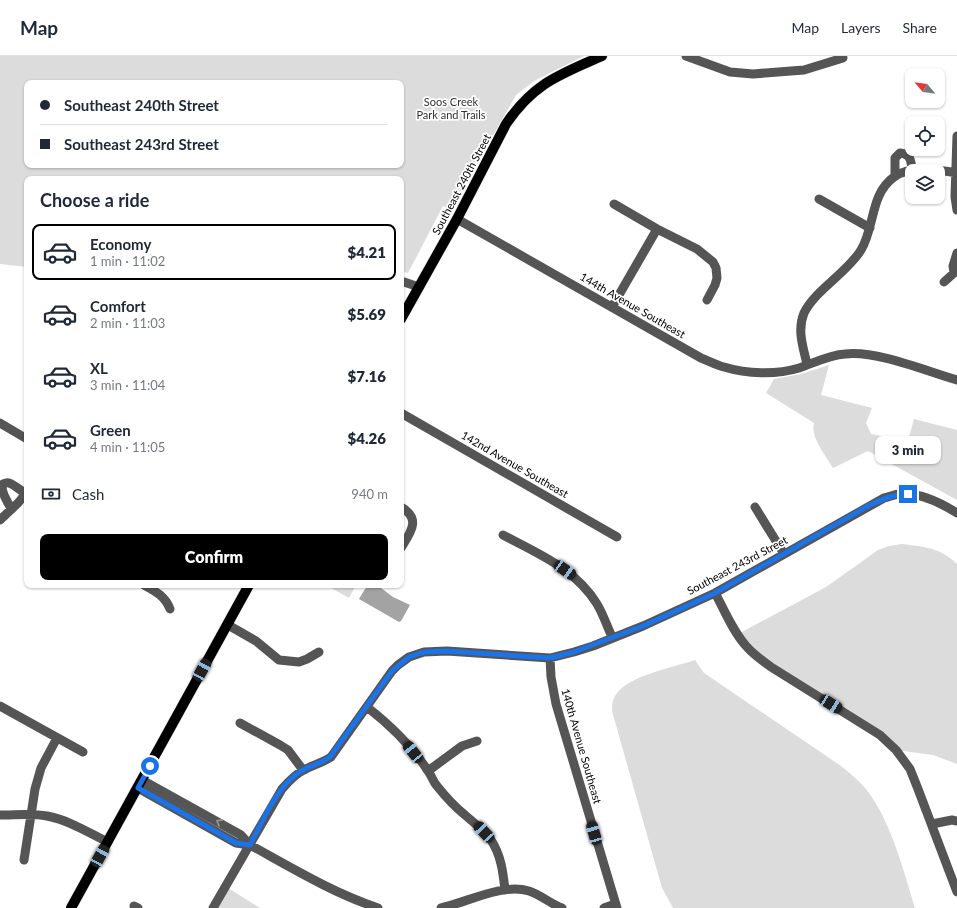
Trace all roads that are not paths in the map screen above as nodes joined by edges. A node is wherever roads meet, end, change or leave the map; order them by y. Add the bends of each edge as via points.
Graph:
1 (602, 56) edge
2 (686, 56) edge
3 (843, 58) dead end
4 (957, 136) edge
5 (911, 164) edge
6 (945, 170) edge
7 (905, 172) edge
8 (956, 173) edge
9 (895, 176) junction
10 (819, 199) dead end
11 (614, 204) dead end
12 (957, 210) edge
13 (457, 219) junction
14 (870, 228) junction
15 (657, 229) junction
16 (957, 253) edge
17 (956, 274) edge
18 (404, 282) edge
19 (944, 282) dead end
20 (419, 287) junction
21 (707, 300) dead end
22 (612, 307) junction
23 (404, 314) edge
24 (807, 364) junction
25 (957, 380) edge
26 (404, 415) edge
27 (0, 423) edge
28 (24, 437) edge
29 (24, 492) edge
30 (24, 495) edge
31 (755, 507) dead end
32 (12, 509) junction
33 (404, 509) edge
34 (957, 513) edge
35 (0, 520) edge
36 (503, 535) dead end
37 (617, 537) dead end
38 (404, 543) edge
39 (784, 554) junction
40 (152, 588) edge
41 (247, 588) edge
42 (715, 593) junction
43 (170, 608) dead end
44 (228, 625) junction
45 (612, 637) junction
46 (318, 652) dead end
47 (550, 658) junction
48 (0, 706) edge
49 (367, 707) junction
50 (240, 723) dead end
51 (56, 738) junction
52 (477, 741) dead end
53 (84, 752) dead end
54 (302, 770) junction
55 (428, 771) junction
56 (140, 784) junction
57 (31, 814) junction
58 (0, 815) edge
59 (957, 821) edge
60 (932, 824) junction
61 (108, 842) junction
62 (250, 845) junction
63 (24, 860) dead end
64 (955, 883) edge
65 (505, 890) junction
66 (957, 892) edge
67 (456, 906) edge
68 (616, 906) edge
69 (71, 908) edge
70 (213, 908) edge
71 (378, 908) edge
72 (441, 908) edge
73 (562, 908) edge
74 (604, 908) edge

1 - 13 main road, Southeast 240th Street via 549,80 515,110
2 - 3 street via 730,72 753,74 804,70
4 - 8 street
5 - 9 street via 906,154 900,153 895,158
6 - 8 street
7 - 9 street
8 - 12 street
9 - 14 street via 881,191
10 - 14 street
11 - 15 street
13 - 20 main road, Southeast 240th Street
13 - 22 street, 144th Avenue Southeast
14 - 24 street via 856,259 811,303 804,314 801,338
15 - 21 street via 697,249 713,262 717,278
15 - 22 street
16 - 17 street via 953,266
17 - 19 street
18 - 20 street
20 - 23 main road, Southeast 240th Street
22 - 24 street, 144th Avenue Southeast via 701,358 722,367 762,372 786,371
24 - 25 street, 144th Avenue Southeast via 828,357 863,354
26 - 37 street, 142nd Avenue Southeast
27 - 28 street
29 - 32 street via 8,483 1,486 3,497
30 - 32 street
31 - 39 street
32 - 35 street
33 - 38 street via 413,523
34 - 39 street, Southeast 243rd Street via 922,496 899,494 884,498
36 - 45 street via 573,575 597,604
39 - 42 street, Southeast 243rd Street
40 - 43 street via 167,601
41 - 44 main road
42 - 45 street, Southeast 243rd Street via 643,626
42 - 60 street via 746,646 757,656 880,735 896,750 910,769
44 - 46 street via 256,641 279,660 300,662
44 - 56 main road
45 - 47 street, Southeast 243rd Street via 574,652
47 - 49 street, Southeast 243rd Street via 447,651 424,652 409,657 395,668
47 - 68 street, 140th Avenue Southeast via 556,704
48 - 51 street
49 - 54 street, Southeast 243rd Street via 330,757
49 - 55 street via 391,727
50 - 54 street via 288,750
51 - 53 street
51 - 57 street via 41,768
52 - 55 street via 462,746
54 - 62 street via 282,789
55 - 65 street via 436,785 491,840 502,865
56 - 61 main road
56 - 62 street via 236,843
57 - 58 street
57 - 61 street via 62,820
57 - 63 street
59 - 60 street
60 - 64 street
61 - 69 main road
62 - 70 street
62 - 71 street via 331,889
64 - 66 street
65 - 67 street
65 - 73 street via 528,891
67 - 72 street
68 - 74 street

